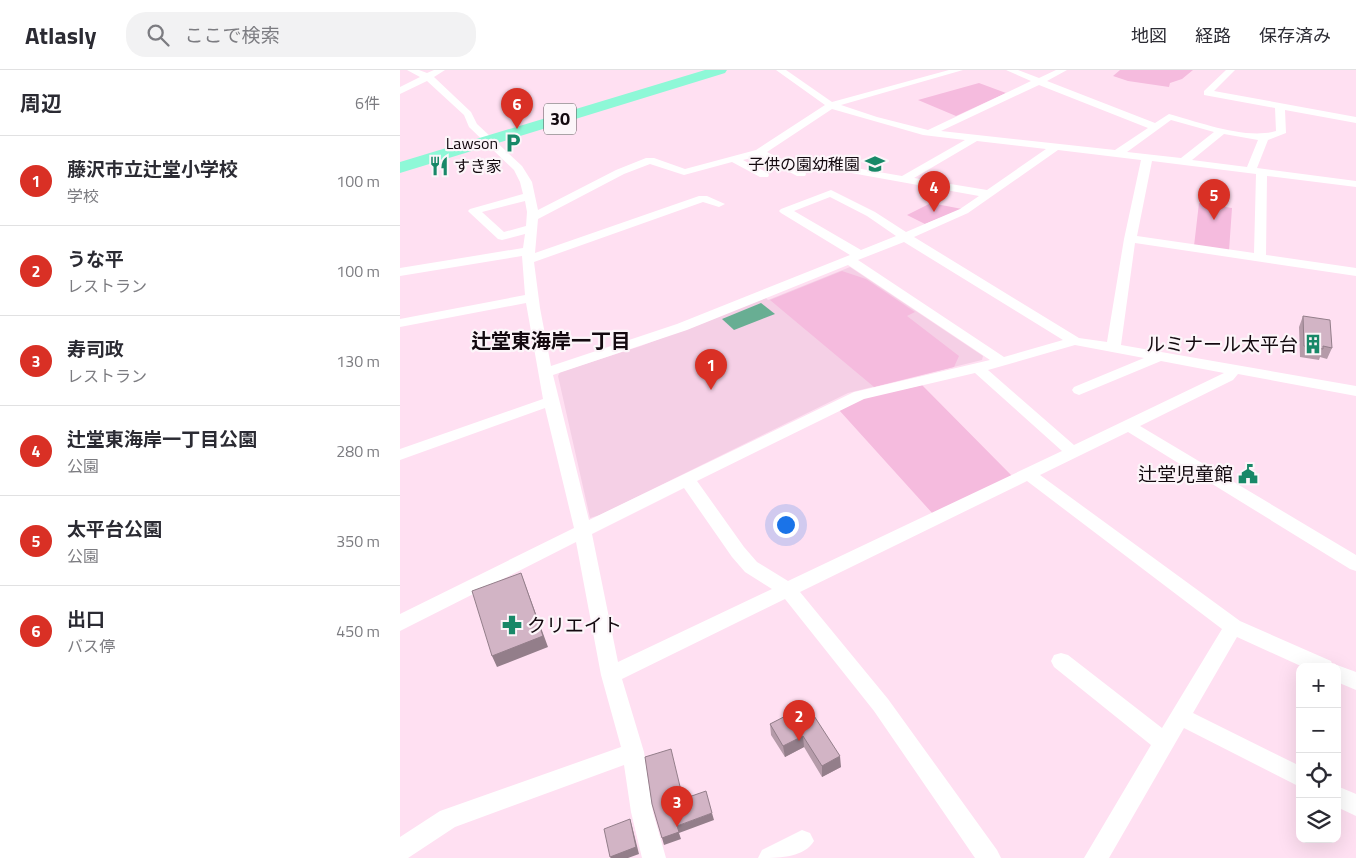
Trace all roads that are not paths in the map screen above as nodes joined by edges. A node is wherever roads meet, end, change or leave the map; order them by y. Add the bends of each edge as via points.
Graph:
1 (411, 70) edge
2 (441, 70) edge
3 (720, 70) edge
4 (780, 70) edge
5 (959, 70) edge
6 (1010, 70) edge
7 (1062, 70) edge
8 (1231, 70) edge
9 (428, 76) junction
10 (1040, 82) junction
11 (400, 91) edge
12 (831, 105) junction
13 (1280, 108) junction
14 (1356, 120) edge
15 (1156, 127) junction
16 (1222, 131) junction
17 (931, 132) junction
18 (975, 138) junction
19 (1264, 138) junction
20 (489, 141) junction
21 (1056, 147) junction
22 (760, 152) junction
23 (1118, 153) junction
24 (1147, 157) junction
25 (732, 158) junction
26 (1184, 161) junction
27 (400, 168) edge
28 (844, 169) dead end
29 (1257, 171) junction
30 (801, 174) dead end
31 (764, 175) dead end
32 (904, 180) junction
33 (1356, 184) edge
34 (989, 194) junction
35 (529, 196) junction
36 (719, 204) dead end
37 (532, 223) junction
38 (904, 237) junction
39 (1130, 239) junction
40 (529, 255) junction
41 (854, 258) junction
42 (1260, 258) junction
43 (400, 272) edge
44 (1356, 272) edge
45 (531, 298) junction
46 (400, 323) edge
47 (1075, 341) junction
48 (1113, 348) junction
49 (1158, 357) junction
50 (1002, 362) junction
51 (978, 368) junction
52 (1231, 369) junction
53 (545, 373) junction
54 (1079, 390) dead end
55 (1356, 390) edge
56 (551, 401) junction
57 (1128, 425) junction
58 (1073, 452) junction
59 (400, 455) edge
60 (1027, 474) junction
61 (687, 480) junction
62 (583, 530) junction
63 (1356, 564) edge
64 (788, 590) junction
65 (400, 623) edge
66 (1233, 627) junction
67 (1061, 661) dead end
68 (1315, 663) edge
69 (611, 675) junction
70 (1341, 675) edge
71 (1356, 681) edge
72 (1180, 716) junction
73 (1164, 742) junction
74 (633, 752) junction
75 (1296, 775) edge
76 (1341, 798) edge
77 (1356, 805) edge
78 (802, 841) dead end
79 (400, 850) edge
80 (654, 858) edge
81 (770, 858) edge
82 (989, 858) edge
83 (1096, 858) edge

1 - 9 street
2 - 9 street
3 - 20 main road, 30
4 - 12 street
5 - 12 street
6 - 10 street
7 - 10 street
8 - 13 street via 1207,93
9 - 11 street
9 - 20 street via 468,114 473,125
10 - 15 street
10 - 17 street
12 - 17 street
12 - 22 street
13 - 14 street
13 - 19 street via 1281,133
15 - 16 street via 1169,117
15 - 23 street
16 - 19 street
16 - 26 street
17 - 18 street
18 - 21 street
18 - 32 street
19 - 29 street
20 - 27 main road, 30
20 - 35 street via 518,168
21 - 23 street
21 - 34 street
22 - 25 street
22 - 30 street
23 - 24 street
24 - 26 street
24 - 39 street
25 - 31 street
25 - 37 street via 684,172 650,160 620,172
26 - 29 street
28 - 32 street
29 - 33 street
29 - 42 street
32 - 34 street
34 - 38 street via 964,211
35 - 37 street
35 - 37 street via 474,211 502,236
36 - 40 street via 703,198
37 - 40 street
38 - 41 street
38 - 41 street via 831,193 785,211
38 - 47 street
39 - 42 street
39 - 48 street
40 - 43 street
40 - 45 street
41 - 50 street
41 - 53 street via 682,327
42 - 44 street
45 - 46 street
45 - 53 street
47 - 48 street
47 - 50 street
48 - 49 street
49 - 52 street
49 - 54 street
50 - 51 street
51 - 58 street
51 - 61 street via 859,395
52 - 55 street
52 - 57 street via 1232,374 1228,377
53 - 56 street
56 - 59 street
56 - 62 street
57 - 58 street
57 - 63 street
58 - 60 street
60 - 64 street
60 - 66 street
61 - 62 street
61 - 64 street via 751,567
62 - 65 street
62 - 69 street
64 - 69 street
64 - 82 street via 882,705
66 - 68 street
66 - 72 street
67 - 73 street
69 - 74 street
70 - 71 street
72 - 73 street
72 - 75 street
73 - 83 street
74 - 79 street via 448,819
74 - 80 street via 642,812
76 - 77 street
78 - 81 street

